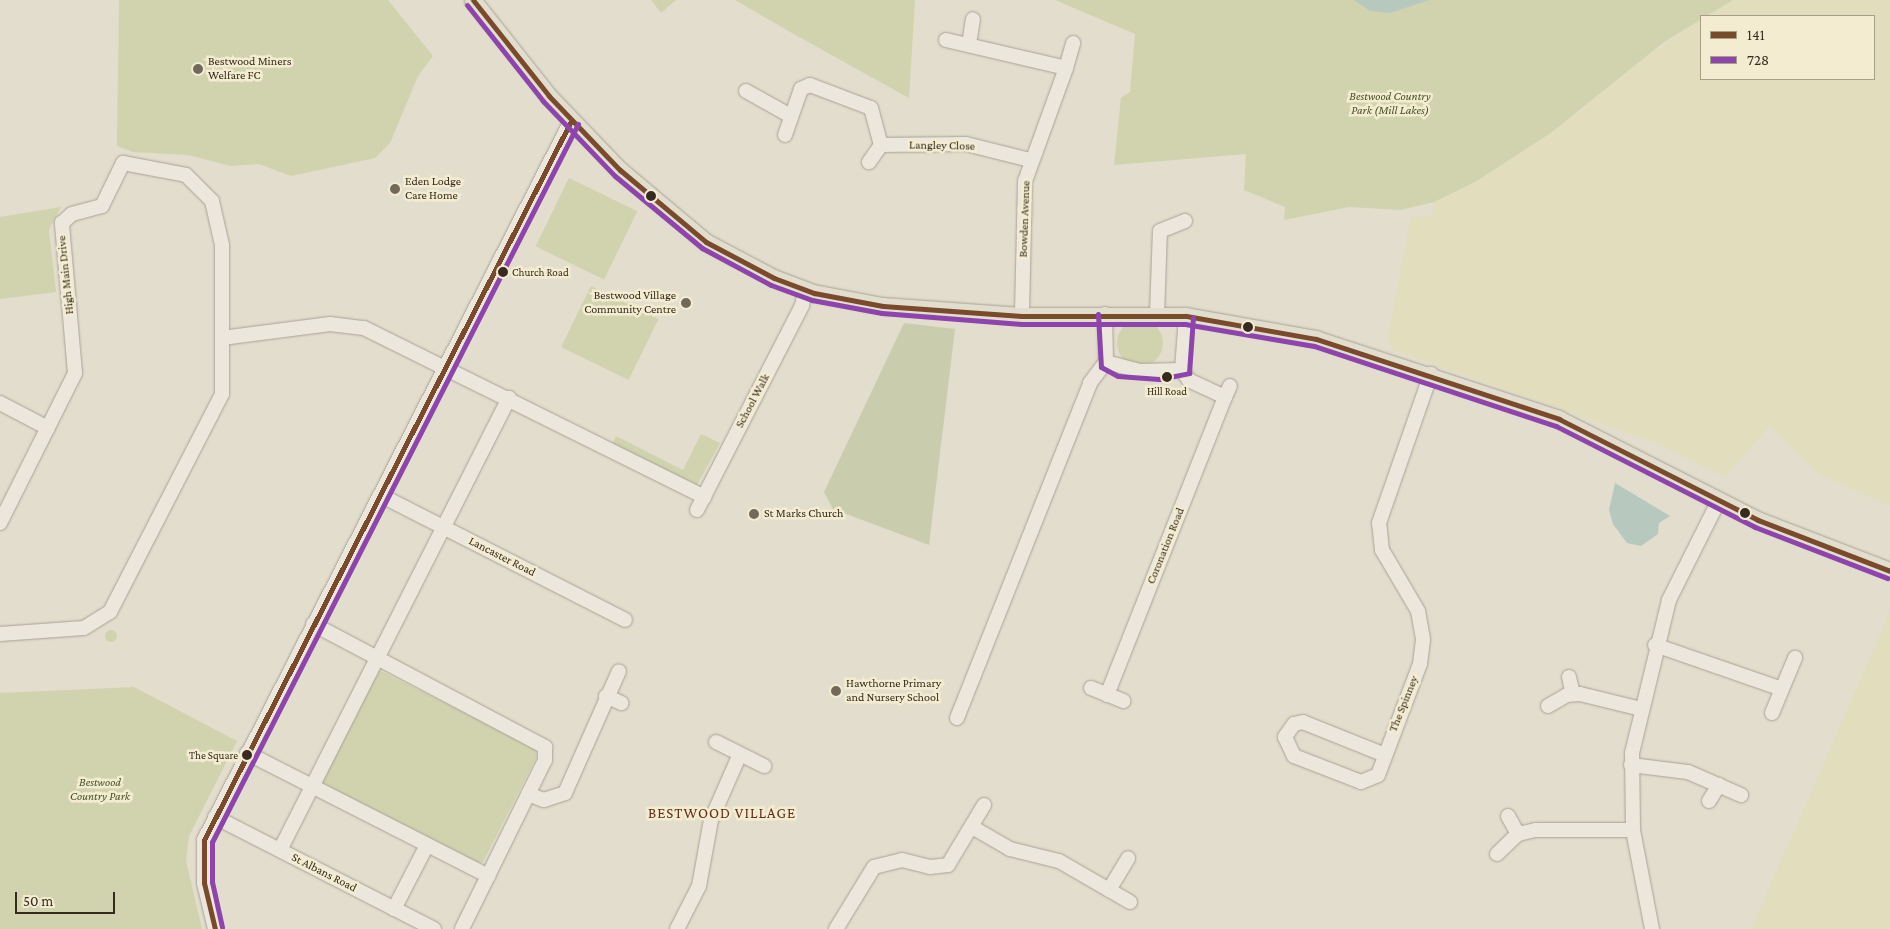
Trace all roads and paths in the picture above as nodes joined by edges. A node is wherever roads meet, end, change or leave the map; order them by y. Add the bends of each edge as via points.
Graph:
1 (473, 0) edge
2 (973, 18) dead end
3 (946, 40) dead end
4 (1073, 43) dead end
5 (970, 44) junction
6 (1066, 68) junction
7 (746, 91) dead end
8 (791, 116) junction
9 (571, 121) junction
10 (785, 135) dead end
11 (881, 145) junction
12 (1030, 160) junction
13 (869, 162) dead end
14 (1185, 221) dead end
15 (805, 290) junction
16 (1105, 314) junction
17 (1157, 315) junction
18 (1022, 316) junction
19 (1186, 316) junction
20 (222, 338) junction
21 (1106, 362) junction
22 (446, 366) junction
23 (1182, 370) junction
24 (1431, 374) junction
25 (509, 398) junction
26 (0, 402) edge
27 (48, 428) junction
28 (380, 495) junction
29 (704, 497) junction
30 (1719, 500) junction
31 (697, 510) dead end
32 (0, 523) edge
33 (443, 527) junction
34 (1890, 571) edge
35 (625, 620) dead end
36 (313, 624) junction
37 (0, 634) edge
38 (1655, 645) junction
39 (377, 657) junction
40 (1795, 658) dead end
41 (618, 671) dead end
42 (1569, 677) dead end
43 (1091, 688) dead end
44 (1782, 689) junction
45 (1573, 694) junction
46 (1107, 695) junction
47 (606, 696) junction
48 (1124, 701) dead end
49 (621, 703) dead end
50 (1548, 706) dead end
51 (1641, 709) junction
52 (1772, 713) dead end
53 (956, 718) dead end
54 (716, 742) dead end
55 (248, 752) junction
56 (740, 754) junction
57 (1385, 754) junction
58 (1631, 765) junction
59 (764, 766) dead end
60 (1719, 785) junction
61 (312, 786) junction
62 (528, 794) junction
63 (1741, 795) dead end
64 (1709, 801) dead end
65 (984, 805) dead end
66 (1508, 816) dead end
67 (215, 817) junction
68 (972, 827) junction
69 (1633, 830) junction
70 (1518, 834) junction
71 (427, 845) junction
72 (280, 850) junction
73 (1497, 854) dead end
74 (1128, 858) dead end
75 (488, 876) junction
76 (1109, 890) junction
77 (1130, 902) dead end
78 (394, 909) junction
79 (215, 929) edge
80 (434, 929) edge
81 (462, 929) edge
82 (678, 929) edge
83 (836, 929) edge
84 (1652, 929) edge

1 - 9 main road
2 - 5 street
3 - 5 street
4 - 6 street, Bowden Avenue
5 - 6 street
6 - 12 street, Bowden Avenue
7 - 8 street
8 - 10 street
8 - 11 street via 801,89 810,85 871,108
9 - 15 main road via 644,192 706,242
9 - 22 street
11 - 12 street, Langley Close via 966,144
11 - 13 street
12 - 18 street, Bowden Avenue via 1025,181
14 - 17 street via 1160,231
15 - 18 main road via 883,306
15 - 29 street, School Walk via 802,306
16 - 17 main road
16 - 18 main road
16 - 21 street
17 - 19 main road
19 - 23 street
19 - 24 main road via 1316,339
20 - 22 street via 346,324 364,328
20 - 27 street, High Main Drive via 222,245 212,201 186,175 123,163 109,200 95,209 72,214 62,223 76,365
20 - 37 street, High Main Drive via 222,394 110,612 84,628
21 - 23 street via 1139,371
21 - 53 street via 1090,383
22 - 25 street
22 - 28 street
23 - 46 street, Coronation Road via 1190,380 1227,391
24 - 30 main road via 1594,434
24 - 57 street, The Spinney via 1379,523 1382,550 1418,611 1423,639 1420,664
25 - 29 street
25 - 33 street
26 - 27 street
27 - 32 street, High Main Drive
28 - 33 street, Lancaster Road
28 - 36 street
29 - 31 street, School Walk
30 - 34 main road via 1810,544
30 - 38 street via 1669,600
33 - 35 street, Lancaster Road
33 - 39 street
36 - 39 street
36 - 55 street
38 - 44 street
38 - 51 street
39 - 61 street
39 - 62 street via 541,740 545,760
40 - 44 street
41 - 47 street
42 - 45 street
43 - 46 street
44 - 52 street
45 - 50 street
45 - 51 street
46 - 48 street
47 - 49 street
47 - 62 street via 579,754 575,778 565,793 544,800
51 - 58 street
54 - 56 street
55 - 61 street
55 - 67 street
56 - 59 street
56 - 82 street via 711,820 700,880
57 - 57 street, The Spinney via 1378,775 1361,782 1294,756 1285,737 1294,724 1303,722
58 - 60 street via 1670,768
58 - 69 street
60 - 63 street
60 - 64 street
61 - 71 street
61 - 72 street
62 - 75 street
65 - 68 street
66 - 70 street
67 - 72 street, St Albans Road
67 - 79 street via 201,855
68 - 76 street via 1010,849 1059,861
68 - 83 street via 948,865 930,867 902,860 874,867
69 - 70 street via 1586,828
69 - 84 street
70 - 73 street
71 - 75 street
71 - 78 street
72 - 78 street, St Albans Road
74 - 76 street
75 - 81 street
76 - 77 street
78 - 80 street, St Albans Road

